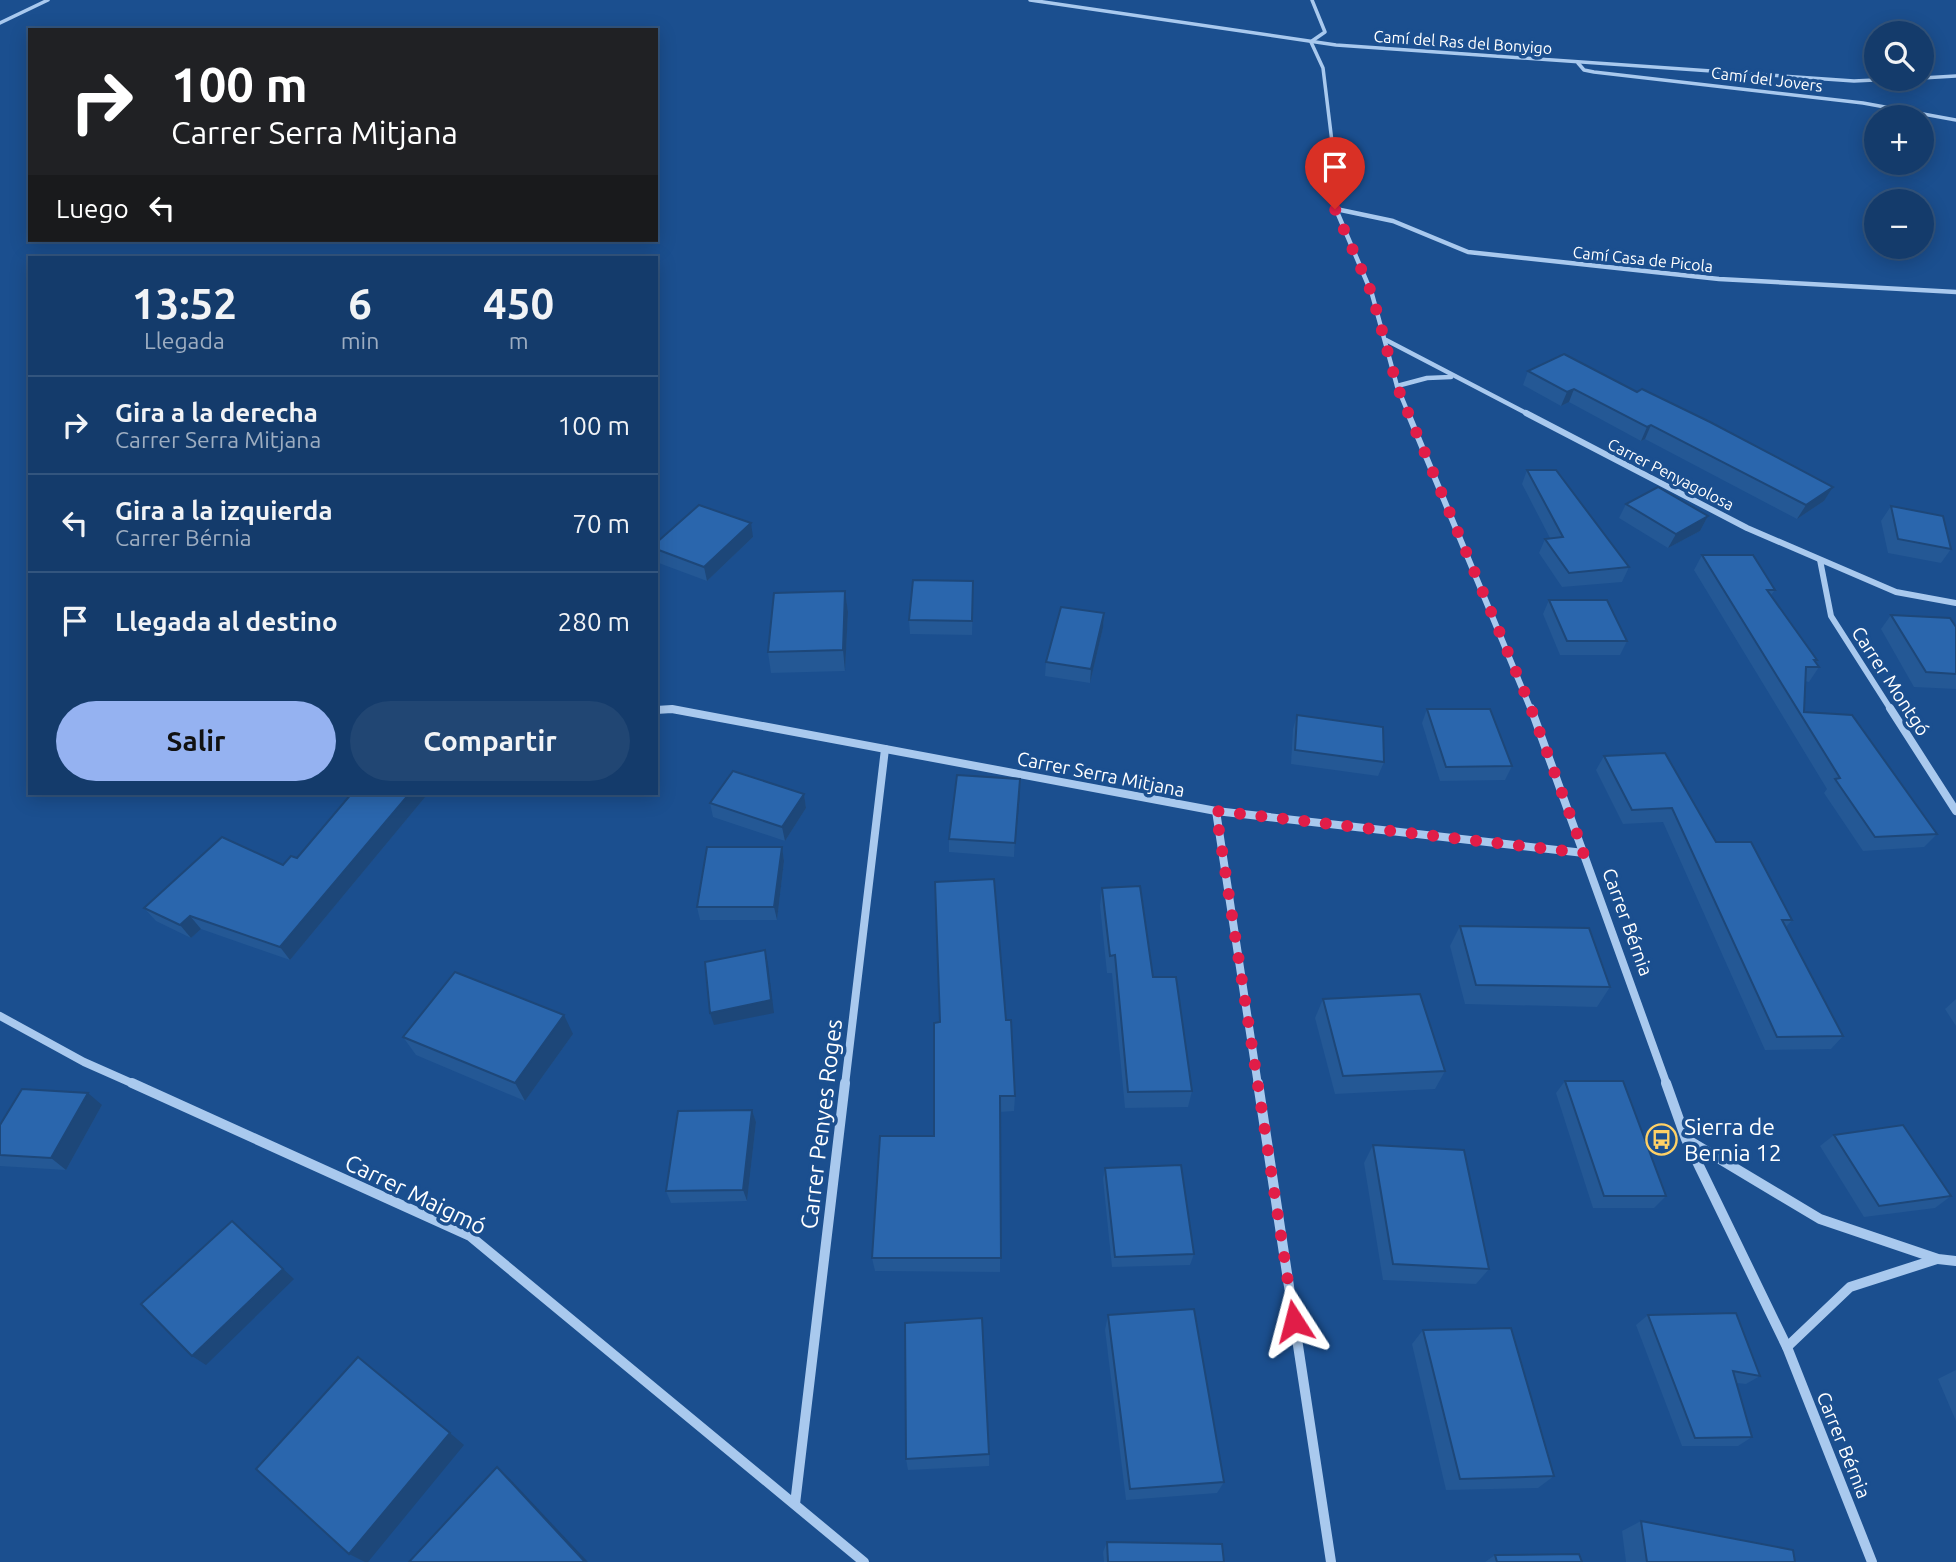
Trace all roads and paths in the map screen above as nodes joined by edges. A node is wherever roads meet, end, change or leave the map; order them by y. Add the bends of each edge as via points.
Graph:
1 (48, 0) edge
2 (1030, 0) edge
3 (1312, 0) edge
4 (0, 23) edge
5 (1311, 41) junction
6 (1578, 63) junction
7 (1956, 76) edge
8 (1934, 77) edge
9 (1864, 81) edge
10 (1956, 120) edge
11 (1335, 209) junction
12 (1956, 292) edge
13 (1386, 340) junction
14 (1455, 377) junction
15 (1397, 386) junction
16 (1820, 560) junction
17 (1956, 603) edge
18 (658, 710) edge
19 (885, 749) junction
20 (1216, 811) junction
21 (1956, 811) edge
22 (1584, 853) junction
23 (0, 1016) edge
24 (1686, 1139) junction
25 (1938, 1259) junction
26 (1956, 1261) edge
27 (1787, 1347) junction
28 (795, 1504) junction
29 (864, 1562) edge
30 (1331, 1562) edge
31 (1872, 1562) edge

1 - 4 street
2 - 5 street, Camí del Ras del Bonyigo
3 - 5 street via 1325,32
5 - 6 street, Camí del Ras del Bonyigo
5 - 11 street via 1323,68 1338,178 1332,200
6 - 9 street, Camí del Ras del Bonyigo
6 - 10 street, Camí del Jovers via 1594,72 1863,103
7 - 8 street
11 - 12 street, Camí Casa de Picola via 1393,220 1468,253 1718,279
11 - 13 street, Carrer Bérnia via 1372,294
13 - 14 street, Carrer Penyagolosa
13 - 15 street, Carrer Bérnia
14 - 15 street
14 - 16 street, Carrer Penyagolosa via 1746,528
15 - 22 street, Carrer Bérnia via 1529,703
16 - 17 street, Carrer Penyagolosa via 1896,592
16 - 21 street, Carrer Montgó via 1831,616
18 - 19 street, Carrer Serra Mitjana
19 - 20 street, Carrer Serra Mitjana
19 - 28 street, Carrer Penyes Roges
20 - 22 street, Carrer Serra Mitjana
20 - 30 street
22 - 24 street, Carrer Bérnia
23 - 28 street, Carrer Maigmó via 84,1062 470,1236
24 - 25 street via 1820,1219
24 - 27 street, Carrer Bérnia
25 - 26 street
25 - 27 street via 1850,1287
27 - 31 street, Carrer Bérnia
28 - 29 street, Carrer Maigmó

